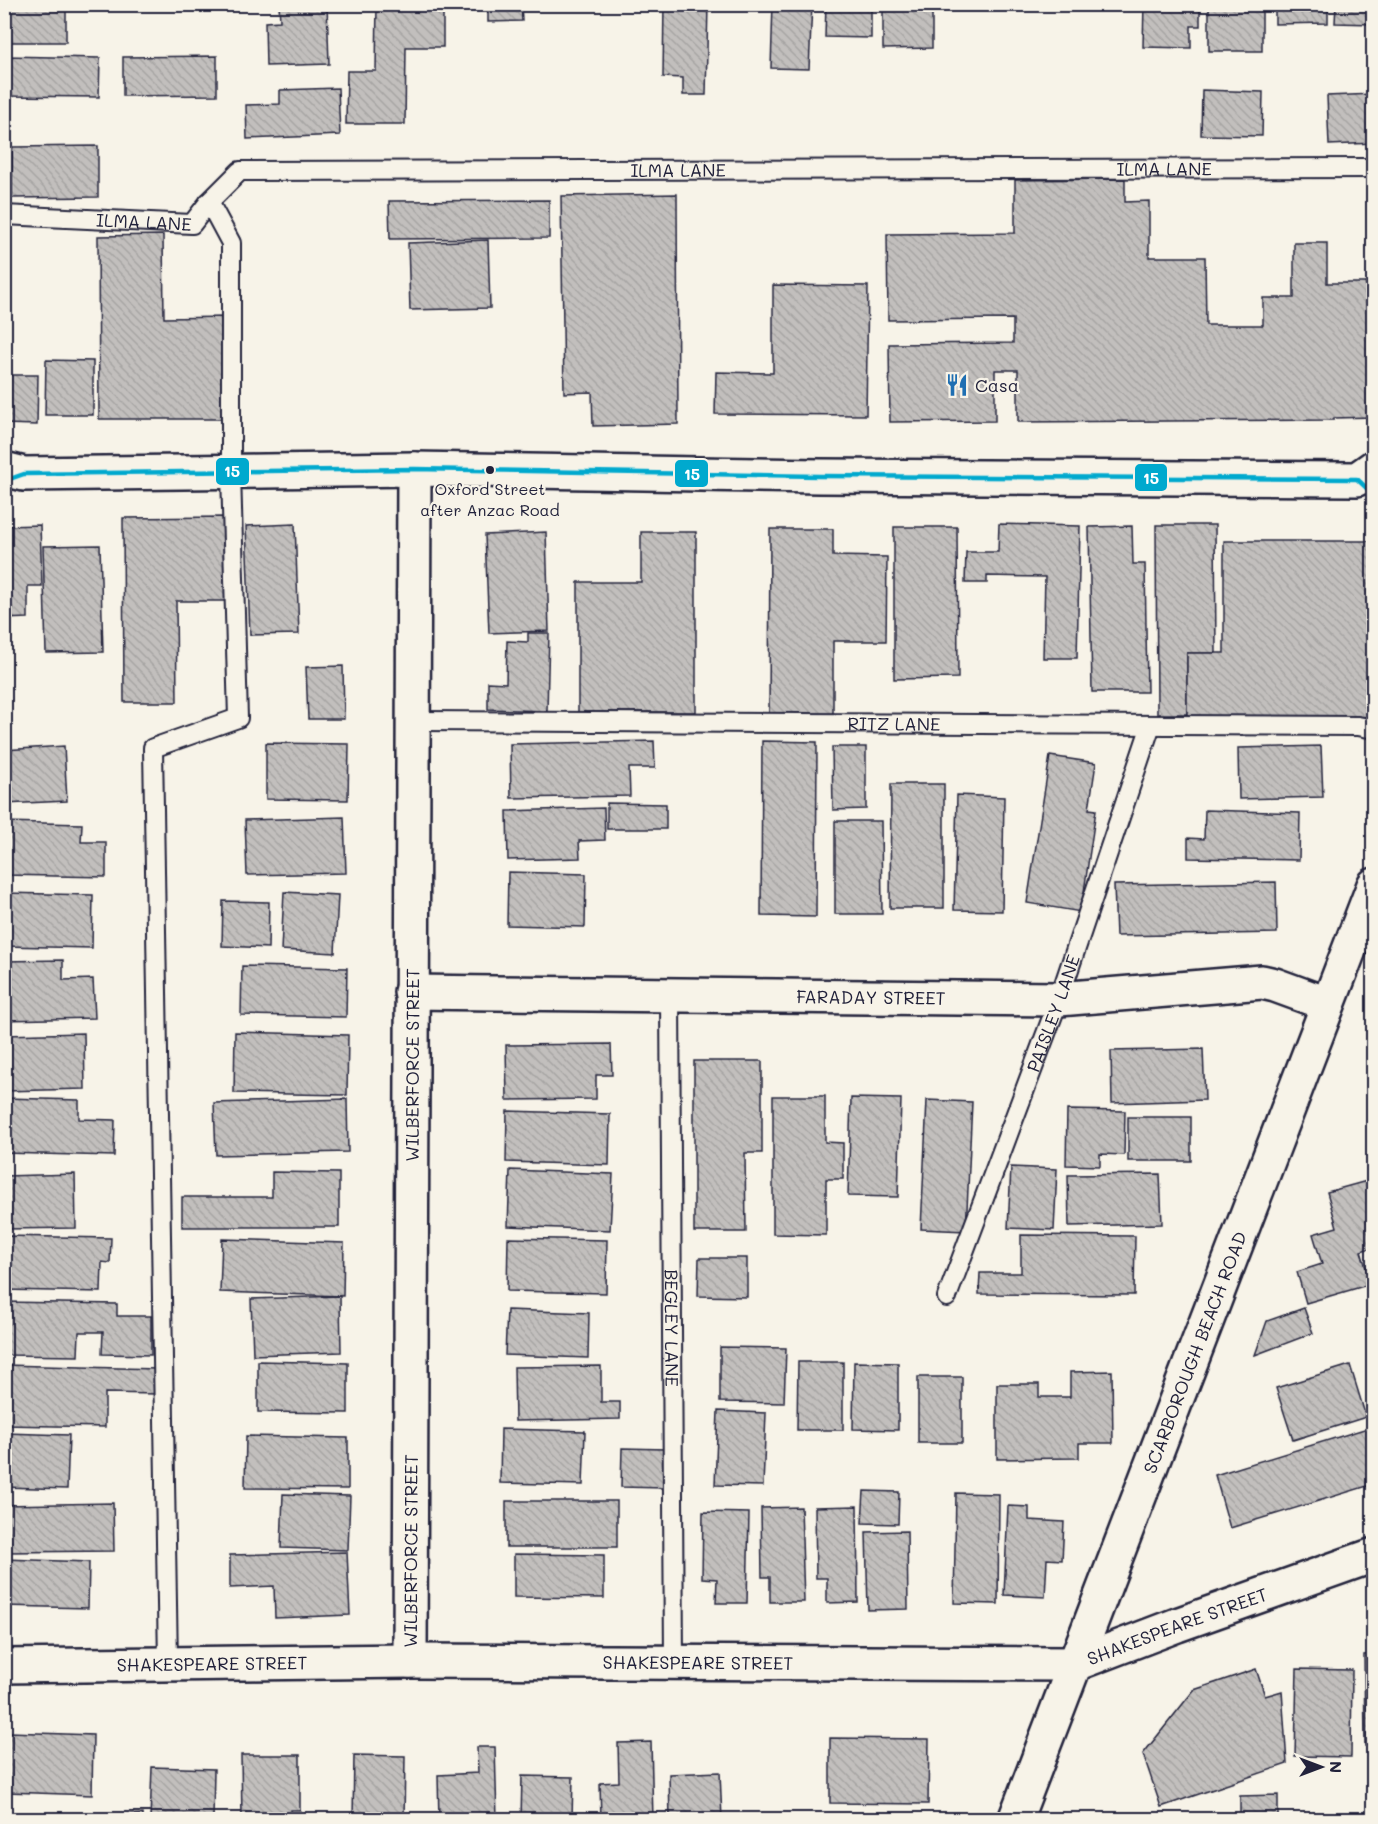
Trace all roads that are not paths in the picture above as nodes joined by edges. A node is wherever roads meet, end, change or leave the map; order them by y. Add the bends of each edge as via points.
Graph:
1 (1374, 168) edge
2 (209, 202) junction
3 (4, 215) edge
4 (414, 469) junction
5 (231, 473) junction
6 (11, 475) edge
7 (1368, 480) edge
8 (414, 721) junction
9 (1151, 725) junction
10 (1374, 729) edge
11 (1374, 885) edge
12 (411, 992) junction
13 (670, 994) junction
14 (1059, 999) junction
15 (1328, 1004) junction
16 (947, 1297) dead end
17 (1374, 1555) edge
18 (410, 1661) junction
19 (674, 1663) junction
20 (168, 1664) junction
21 (1075, 1664) junction
22 (4, 1666) edge
23 (1016, 1820) edge

1 - 2 lane, ILMA LANE via 240,171
2 - 3 lane, ILMA LANE via 192,224
2 - 5 lane via 231,243
4 - 5 street
4 - 7 street
4 - 8 street, WILBERFORCE STREET
5 - 6 street
5 - 20 lane via 238,718 153,748
8 - 9 lane, RITZ LANE
8 - 12 street, WILBERFORCE STREET
9 - 10 lane, RITZ LANE
9 - 14 lane, PAISLEY LANE
11 - 15 street, SCARBOROUGH BEACH ROAD
12 - 13 street, FARADAY STREET
12 - 18 street, WILBERFORCE STREET
13 - 14 street, FARADAY STREET
13 - 19 lane, BEGLEY LANE
14 - 15 street, FARADAY STREET via 1262,982
14 - 16 lane, PAISLEY LANE
15 - 21 street, SCARBOROUGH BEACH ROAD
17 - 21 street, SHAKESPEARE STREET
18 - 19 street, SHAKESPEARE STREET
18 - 20 street, SHAKESPEARE STREET
19 - 21 street, SHAKESPEARE STREET
20 - 22 street, SHAKESPEARE STREET
21 - 23 street, SCARBOROUGH BEACH ROAD

